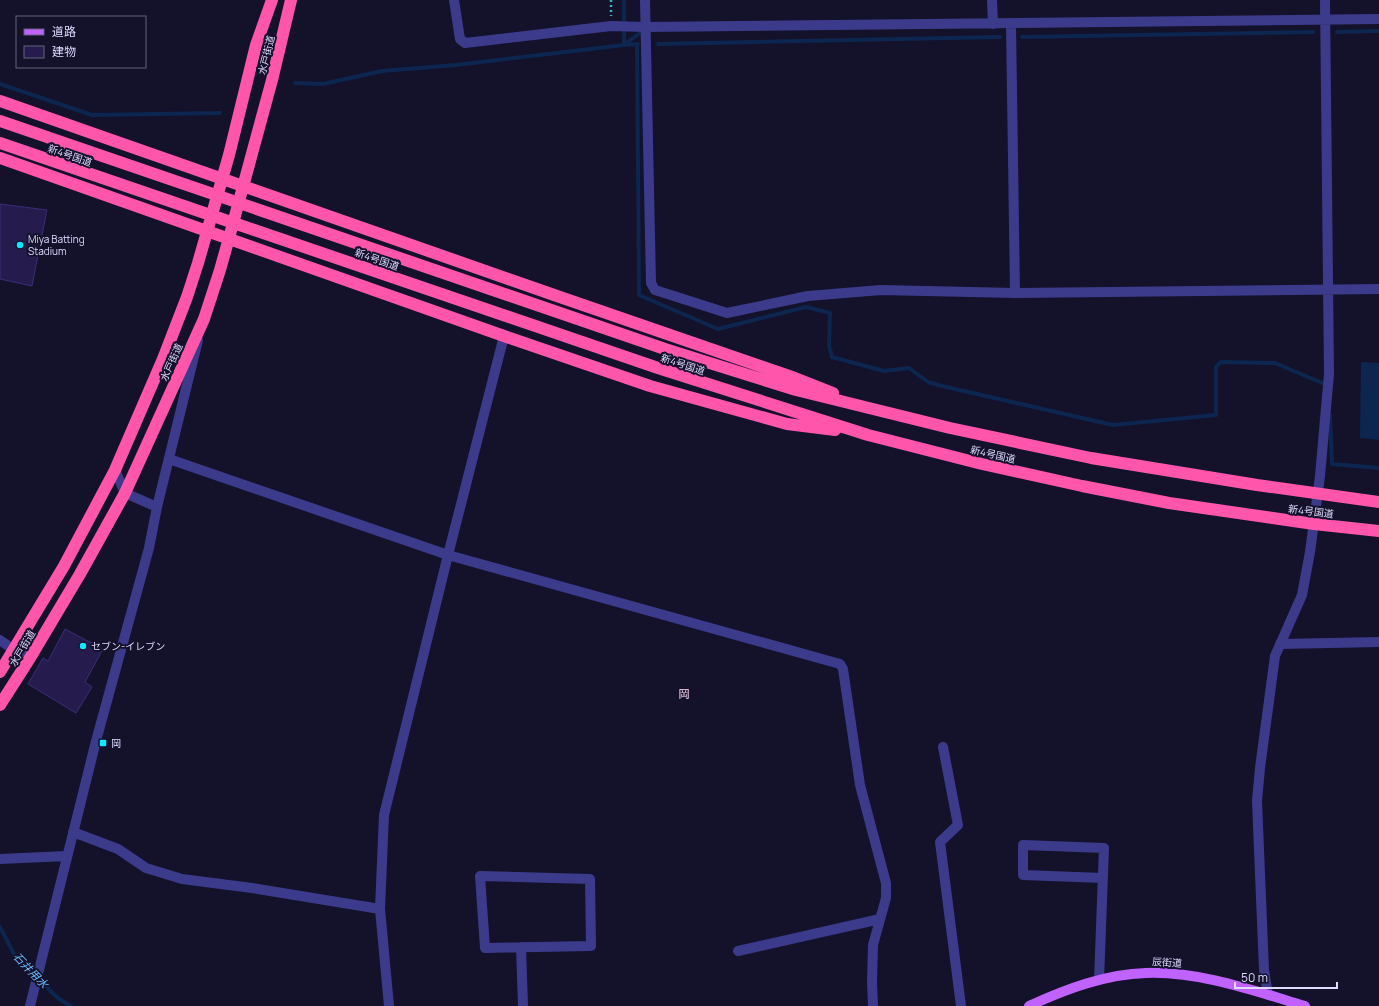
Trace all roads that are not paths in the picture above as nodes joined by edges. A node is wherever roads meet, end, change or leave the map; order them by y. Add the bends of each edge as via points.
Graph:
1 (272, 0) edge
2 (291, 0) edge
3 (454, 0) edge
4 (645, 0) edge
5 (992, 0) edge
6 (1325, 0) edge
7 (1379, 19) edge
8 (1325, 20) junction
9 (993, 24) junction
10 (1011, 24) junction
11 (646, 27) junction
12 (0, 101) edge
13 (0, 121) edge
14 (0, 143) edge
15 (0, 158) edge
16 (223, 179) junction
17 (243, 186) junction
18 (206, 231) junction
19 (229, 238) junction
20 (1329, 289) junction
21 (1379, 289) edge
22 (1015, 293) junction
23 (204, 318) junction
24 (504, 336) junction
25 (874, 409) junction
26 (868, 435) junction
27 (169, 460) junction
28 (115, 470) junction
29 (124, 493) junction
30 (1318, 494) junction
31 (1379, 502) edge
32 (157, 507) junction
33 (1314, 524) junction
34 (1379, 531) edge
35 (448, 555) junction
36 (0, 640) edge
37 (1379, 642) edge
38 (1280, 644) junction
39 (14, 650) junction
40 (30, 658) junction
41 (0, 672) edge
42 (0, 705) edge
43 (943, 747) dead end
44 (73, 832) junction
45 (67, 856) junction
46 (0, 859) edge
47 (1103, 878) junction
48 (380, 909) junction
49 (880, 919) junction
50 (521, 947) junction
51 (738, 951) dead end
52 (1099, 980) junction
53 (1268, 995) junction
54 (30, 1006) edge
55 (389, 1006) edge
56 (523, 1006) edge
57 (873, 1006) edge
58 (961, 1006) edge
59 (1029, 1006) edge
60 (1304, 1006) edge

1 - 16 highway, 水戸街道 via 256,44
2 - 17 highway, 水戸街道
3 - 11 street via 460,39 466,43 611,26
4 - 11 street
5 - 9 street
6 - 8 street
7 - 8 street
8 - 10 street
8 - 20 street
9 - 10 street
9 - 11 street
10 - 22 street
11 - 22 street via 650,283 655,290 727,313 808,296 881,290
12 - 16 highway
13 - 25 highway, 新4号国道 via 665,348 796,390
14 - 26 highway, 新4号国道 via 658,368
15 - 18 highway
16 - 17 highway
16 - 18 highway, 水戸街道
17 - 19 highway, 水戸街道
17 - 25 highway via 795,378
18 - 19 highway
18 - 28 highway, 水戸街道 via 187,298
19 - 23 highway, 水戸街道
19 - 24 highway
20 - 21 street
20 - 22 street
20 - 30 street via 1329,374
23 - 27 street
23 - 29 highway, 水戸街道
24 - 26 highway via 650,386 787,424
24 - 35 street
25 - 30 highway, 新4号国道 via 1091,458
26 - 33 highway, 新4号国道 via 1082,486 1169,503
27 - 32 street
27 - 35 street
28 - 29 street
28 - 39 highway, 水戸街道 via 64,566
29 - 32 street
29 - 40 highway, 水戸街道
30 - 31 highway, 新4号国道
30 - 33 street
32 - 44 street
33 - 34 highway, 新4号国道
33 - 38 street via 1302,595
35 - 48 street via 384,815
35 - 49 street via 840,664 843,669 860,785 886,882 886,898
36 - 39 street
37 - 38 street
38 - 53 street via 1275,656 1256,801 1264,970
39 - 40 street
39 - 41 highway, 水戸街道
40 - 42 highway, 水戸街道
43 - 58 street via 958,825 940,842
44 - 45 street
44 - 48 street via 118,849 146,868 182,879
45 - 46 street
45 - 54 street
47 - 47 street via 1104,848 1023,845 1023,875
47 - 52 street
48 - 55 street
49 - 51 street
49 - 57 street via 873,945
50 - 50 street via 591,946 590,879 480,876 484,948
50 - 56 street
52 - 53 main road, 辰街道 via 1146,973 1175,974
52 - 59 main road, 辰街道
53 - 60 main road, 辰街道

